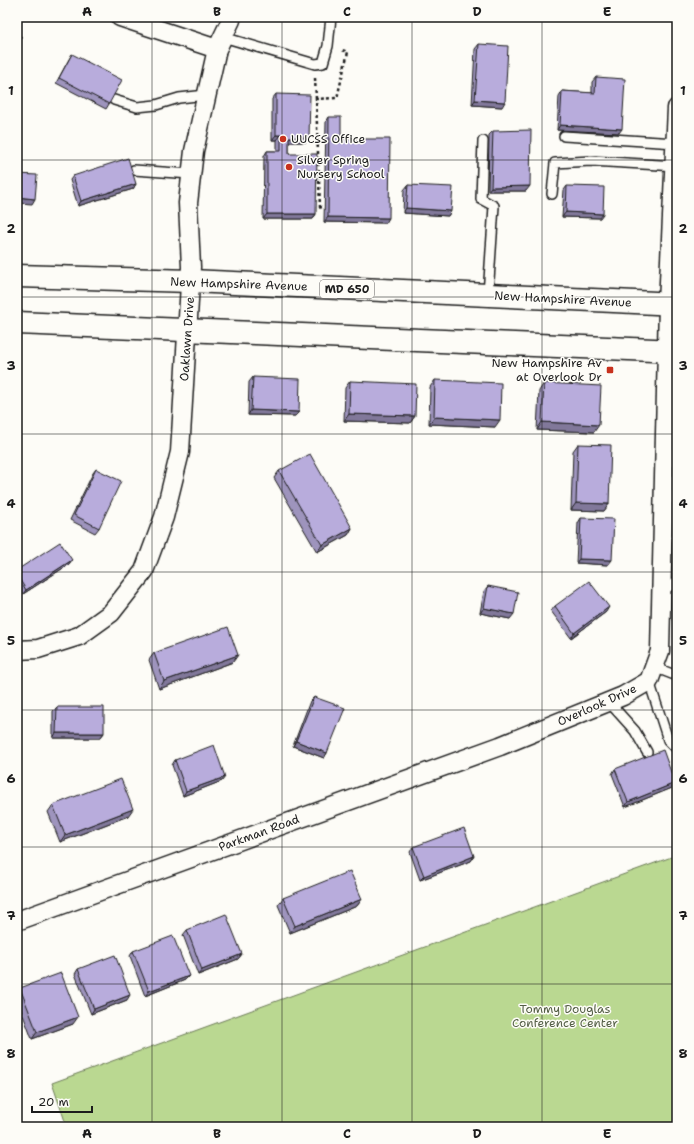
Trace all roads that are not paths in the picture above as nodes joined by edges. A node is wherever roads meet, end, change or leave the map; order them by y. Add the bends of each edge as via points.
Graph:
1 (120, 17) edge
2 (331, 17) edge
3 (231, 20) dead end
4 (220, 43) junction
5 (206, 95) junction
6 (114, 100) edge
7 (677, 108) edge
8 (564, 136) edge
9 (483, 141) dead end
10 (676, 143) junction
11 (676, 166) edge
12 (134, 170) dead end
13 (191, 174) junction
14 (552, 194) dead end
15 (17, 276) edge
16 (191, 281) junction
17 (488, 295) junction
18 (672, 304) edge
19 (17, 323) edge
20 (188, 330) junction
21 (672, 350) edge
22 (670, 495) edge
23 (677, 582) edge
24 (662, 591) junction
25 (17, 650) edge
26 (652, 674) junction
27 (677, 676) edge
28 (608, 702) junction
29 (500, 746) joint
30 (677, 749) edge
31 (647, 752) dead end
32 (17, 921) edge

1 - 4 street
2 - 4 lane via 328,46 323,63 315,64
3 - 4 street, Oaklawn Drive
4 - 5 street, Oaklawn Drive
5 - 6 lane via 137,107
5 - 13 street, Oaklawn Drive
7 - 10 street
8 - 10 lane
9 - 17 lane via 480,199 494,206
10 - 11 street
11 - 14 lane via 614,162 556,163
11 - 18 street
12 - 13 lane
13 - 16 street, Oaklawn Drive via 188,204
15 - 16 main road, New Hampshire Avenue / MD 650
16 - 17 main road, New Hampshire Avenue / MD 650
16 - 20 street, Oaklawn Drive
17 - 18 main road, New Hampshire Avenue / MD 650
18 - 21 street
19 - 20 main road
20 - 21 main road
20 - 25 street, Oaklawn Drive via 180,452 164,518 144,571 111,613 79,636 38,649
21 - 22 street
22 - 24 street
23 - 24 lane
24 - 26 street via 660,651
26 - 27 lane
26 - 28 street, Overlook Drive
26 - 30 lane via 668,740
28 - 29 street, Overlook Drive
28 - 31 lane via 635,731
29 - 32 street, Parkman Road

